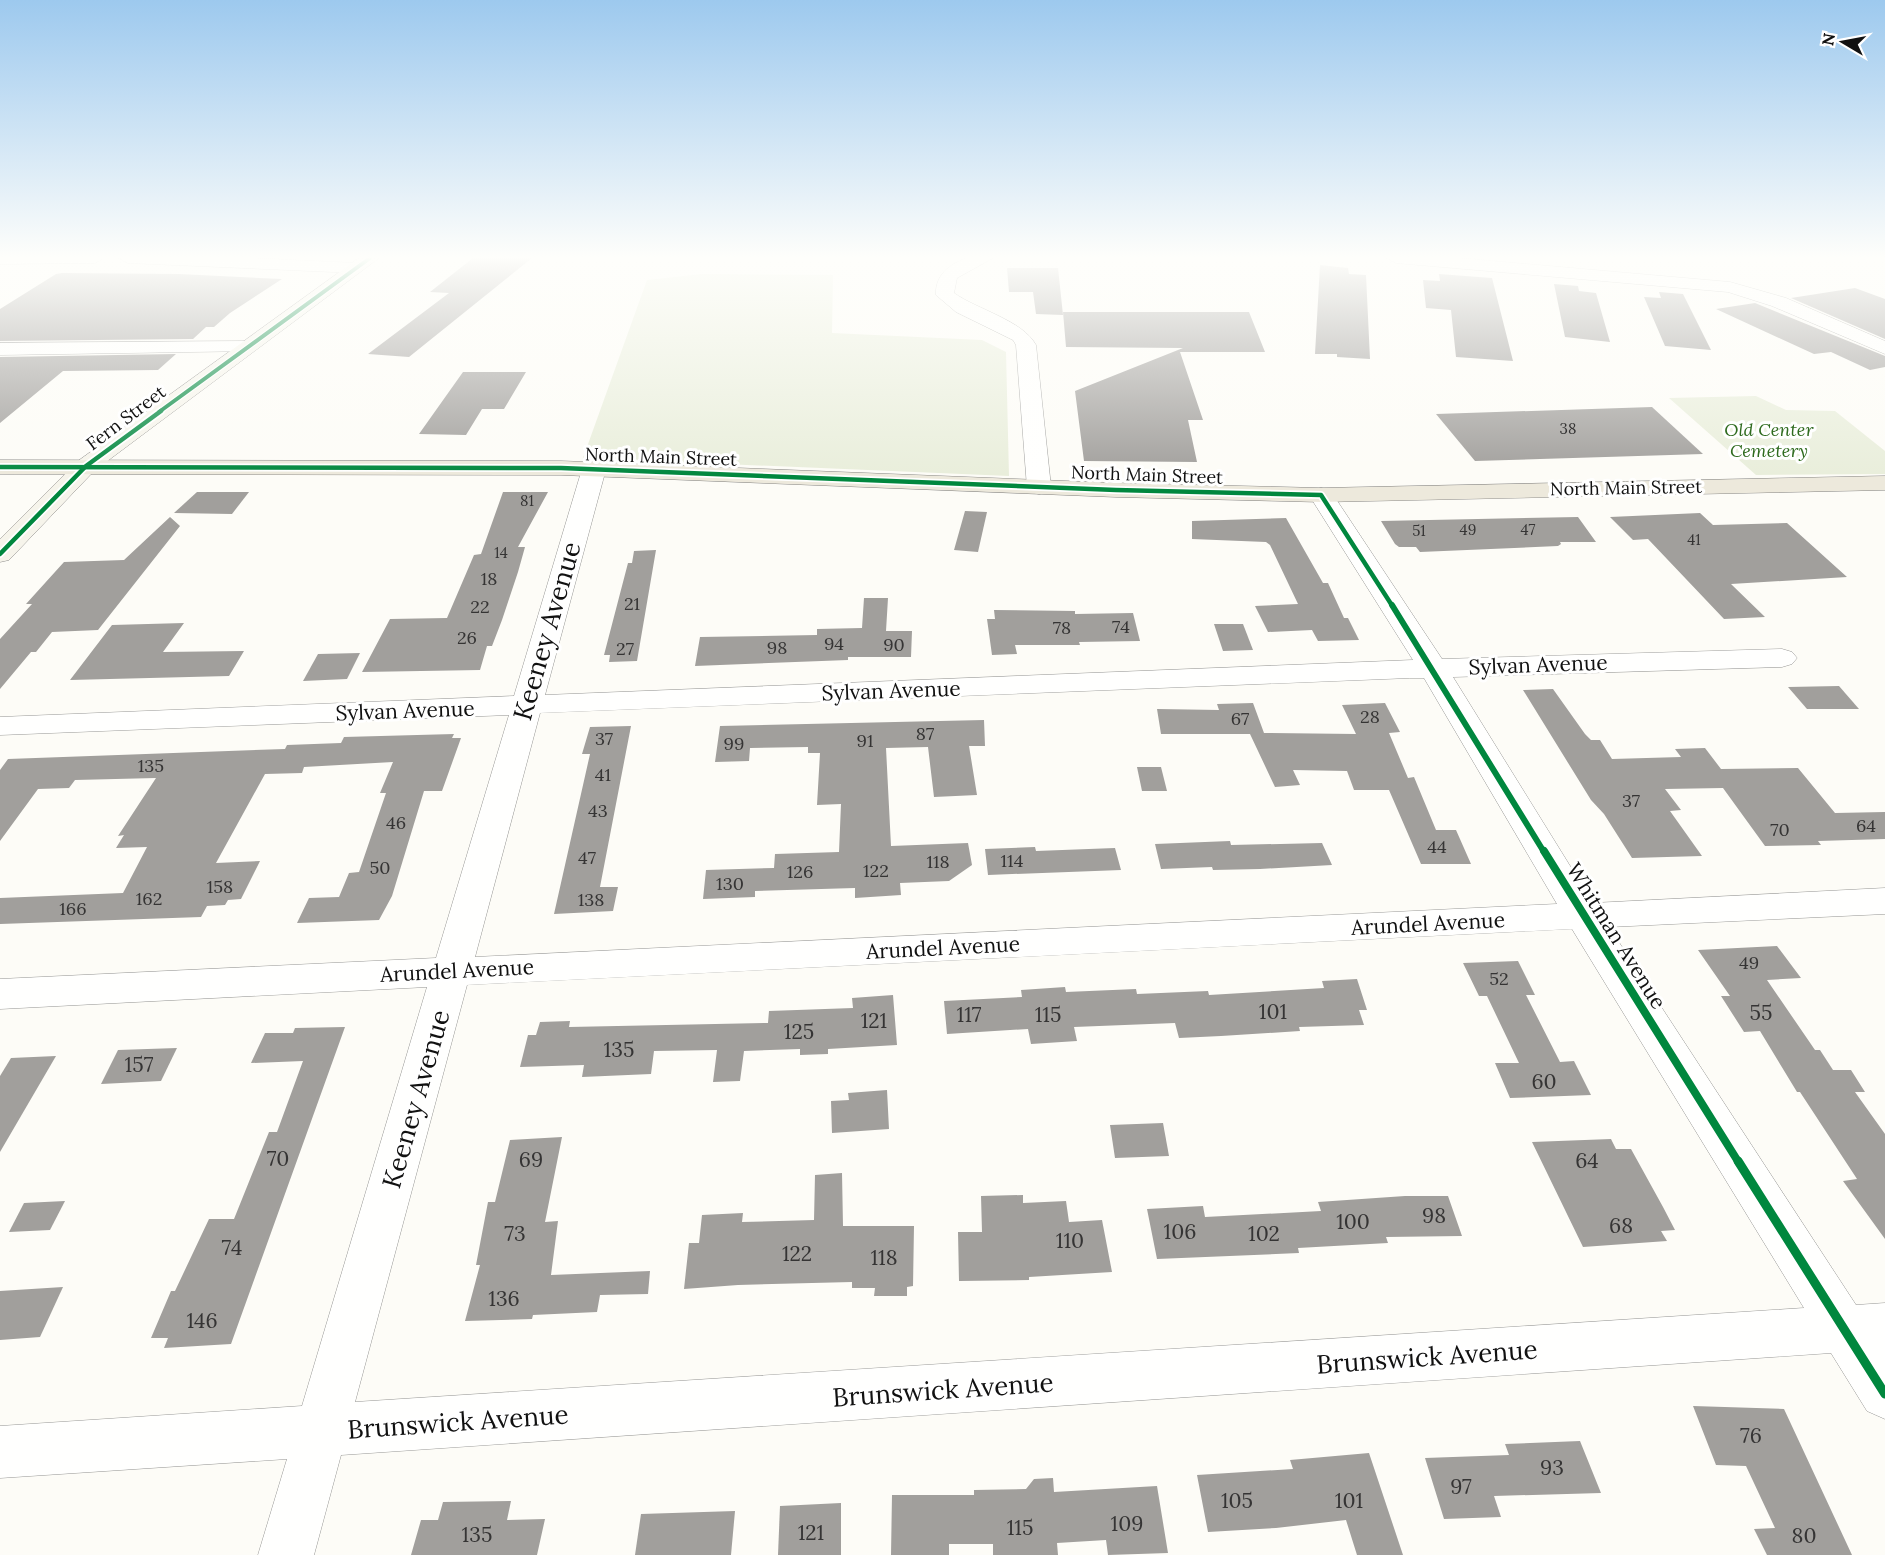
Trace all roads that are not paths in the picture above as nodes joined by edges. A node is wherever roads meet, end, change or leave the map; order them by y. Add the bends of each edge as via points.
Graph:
1 (270, 331) edge
2 (1010, 331) edge
3 (1845, 331) edge
4 (247, 347) junction
5 (1885, 348) edge
6 (0, 349) edge
7 (86, 466) junction
8 (0, 467) edge
9 (594, 469) junction
10 (1885, 483) edge
11 (1039, 486) junction
12 (1320, 495) junction
13 (0, 554) edge
14 (1782, 657) dead end
15 (1432, 668) junction
16 (525, 706) junction
17 (0, 726) edge
18 (1885, 901) edge
19 (1584, 916) junction
20 (452, 972) junction
21 (0, 994) edge
22 (1865, 1328) edge
23 (1885, 1394) edge
24 (321, 1431) junction
25 (0, 1452) edge
26 (286, 1555) edge

1 - 4 street, Fern Street
2 - 11 street via 1021,336 1026,345
3 - 5 street
4 - 6 street
4 - 7 street, Fern Street
7 - 8 main road, North Main Street
7 - 9 main road, North Main Street
7 - 13 street, Fern Street
9 - 11 main road, North Main Street
9 - 16 street, Keeney Avenue
10 - 12 main road, North Main Street
11 - 12 main road, North Main Street
12 - 15 street, Whitman Avenue
14 - 15 street, Sylvan Avenue
15 - 16 street, Sylvan Avenue
15 - 19 street, Whitman Avenue
16 - 17 street, Sylvan Avenue
16 - 20 street, Keeney Avenue
18 - 19 street, Arundel Avenue
19 - 20 street, Arundel Avenue
19 - 22 street, Whitman Avenue
20 - 21 street, Arundel Avenue
20 - 24 street, Keeney Avenue
22 - 23 street, Whitman Avenue
22 - 24 street, Brunswick Avenue
24 - 25 street, Brunswick Avenue
24 - 26 street, Keeney Avenue

